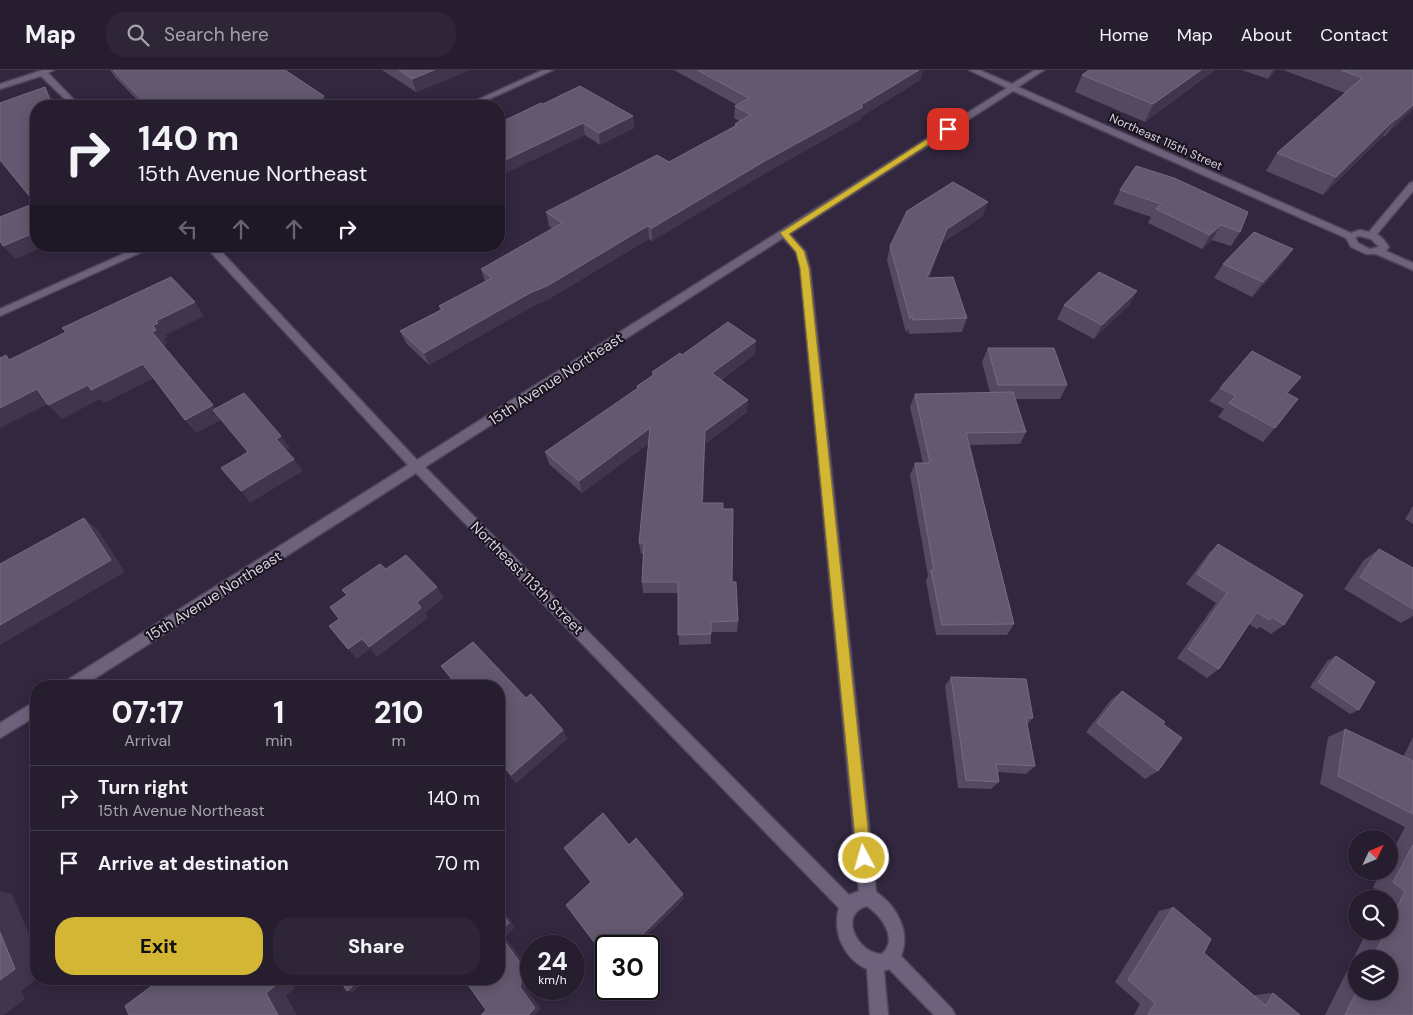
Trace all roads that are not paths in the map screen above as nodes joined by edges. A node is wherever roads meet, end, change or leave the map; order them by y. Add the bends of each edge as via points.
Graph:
1 (549, 70) edge
2 (973, 70) edge
3 (1040, 70) edge
4 (46, 71) edge
5 (0, 87) edge
6 (1012, 88) junction
7 (71, 100) edge
8 (482, 100) edge
9 (1413, 186) edge
10 (784, 233) junction
11 (1371, 235) junction
12 (1350, 236) junction
13 (137, 252) edge
14 (216, 252) edge
15 (1379, 252) junction
16 (1413, 267) edge
17 (0, 313) edge
18 (417, 467) junction
19 (80, 680) edge
20 (30, 712) edge
21 (0, 731) edge
22 (868, 897) junction
23 (848, 906) junction
24 (883, 961) junction
25 (879, 1015) edge
26 (946, 1015) edge

1 - 8 street
2 - 6 street, Northeast 115th Street
3 - 6 street, 15th Avenue Northeast
4 - 5 street
4 - 7 street
6 - 10 street, 15th Avenue Northeast
6 - 12 street, Northeast 115th Street
9 - 11 street
10 - 18 street, 15th Avenue Northeast
10 - 22 street via 800,251 805,268
11 - 12 street via 1360,232
11 - 15 street via 1383,244
12 - 15 street via 1358,248
13 - 17 street
14 - 18 street, Northeast 113th Street
15 - 16 street
18 - 19 street, 15th Avenue Northeast
18 - 23 street, Northeast 113th Street
20 - 21 street
22 - 23 street via 857,898
22 - 24 street via 884,909 895,930 896,948
23 - 24 street via 844,921 849,940 868,962
24 - 25 street
24 - 26 street

